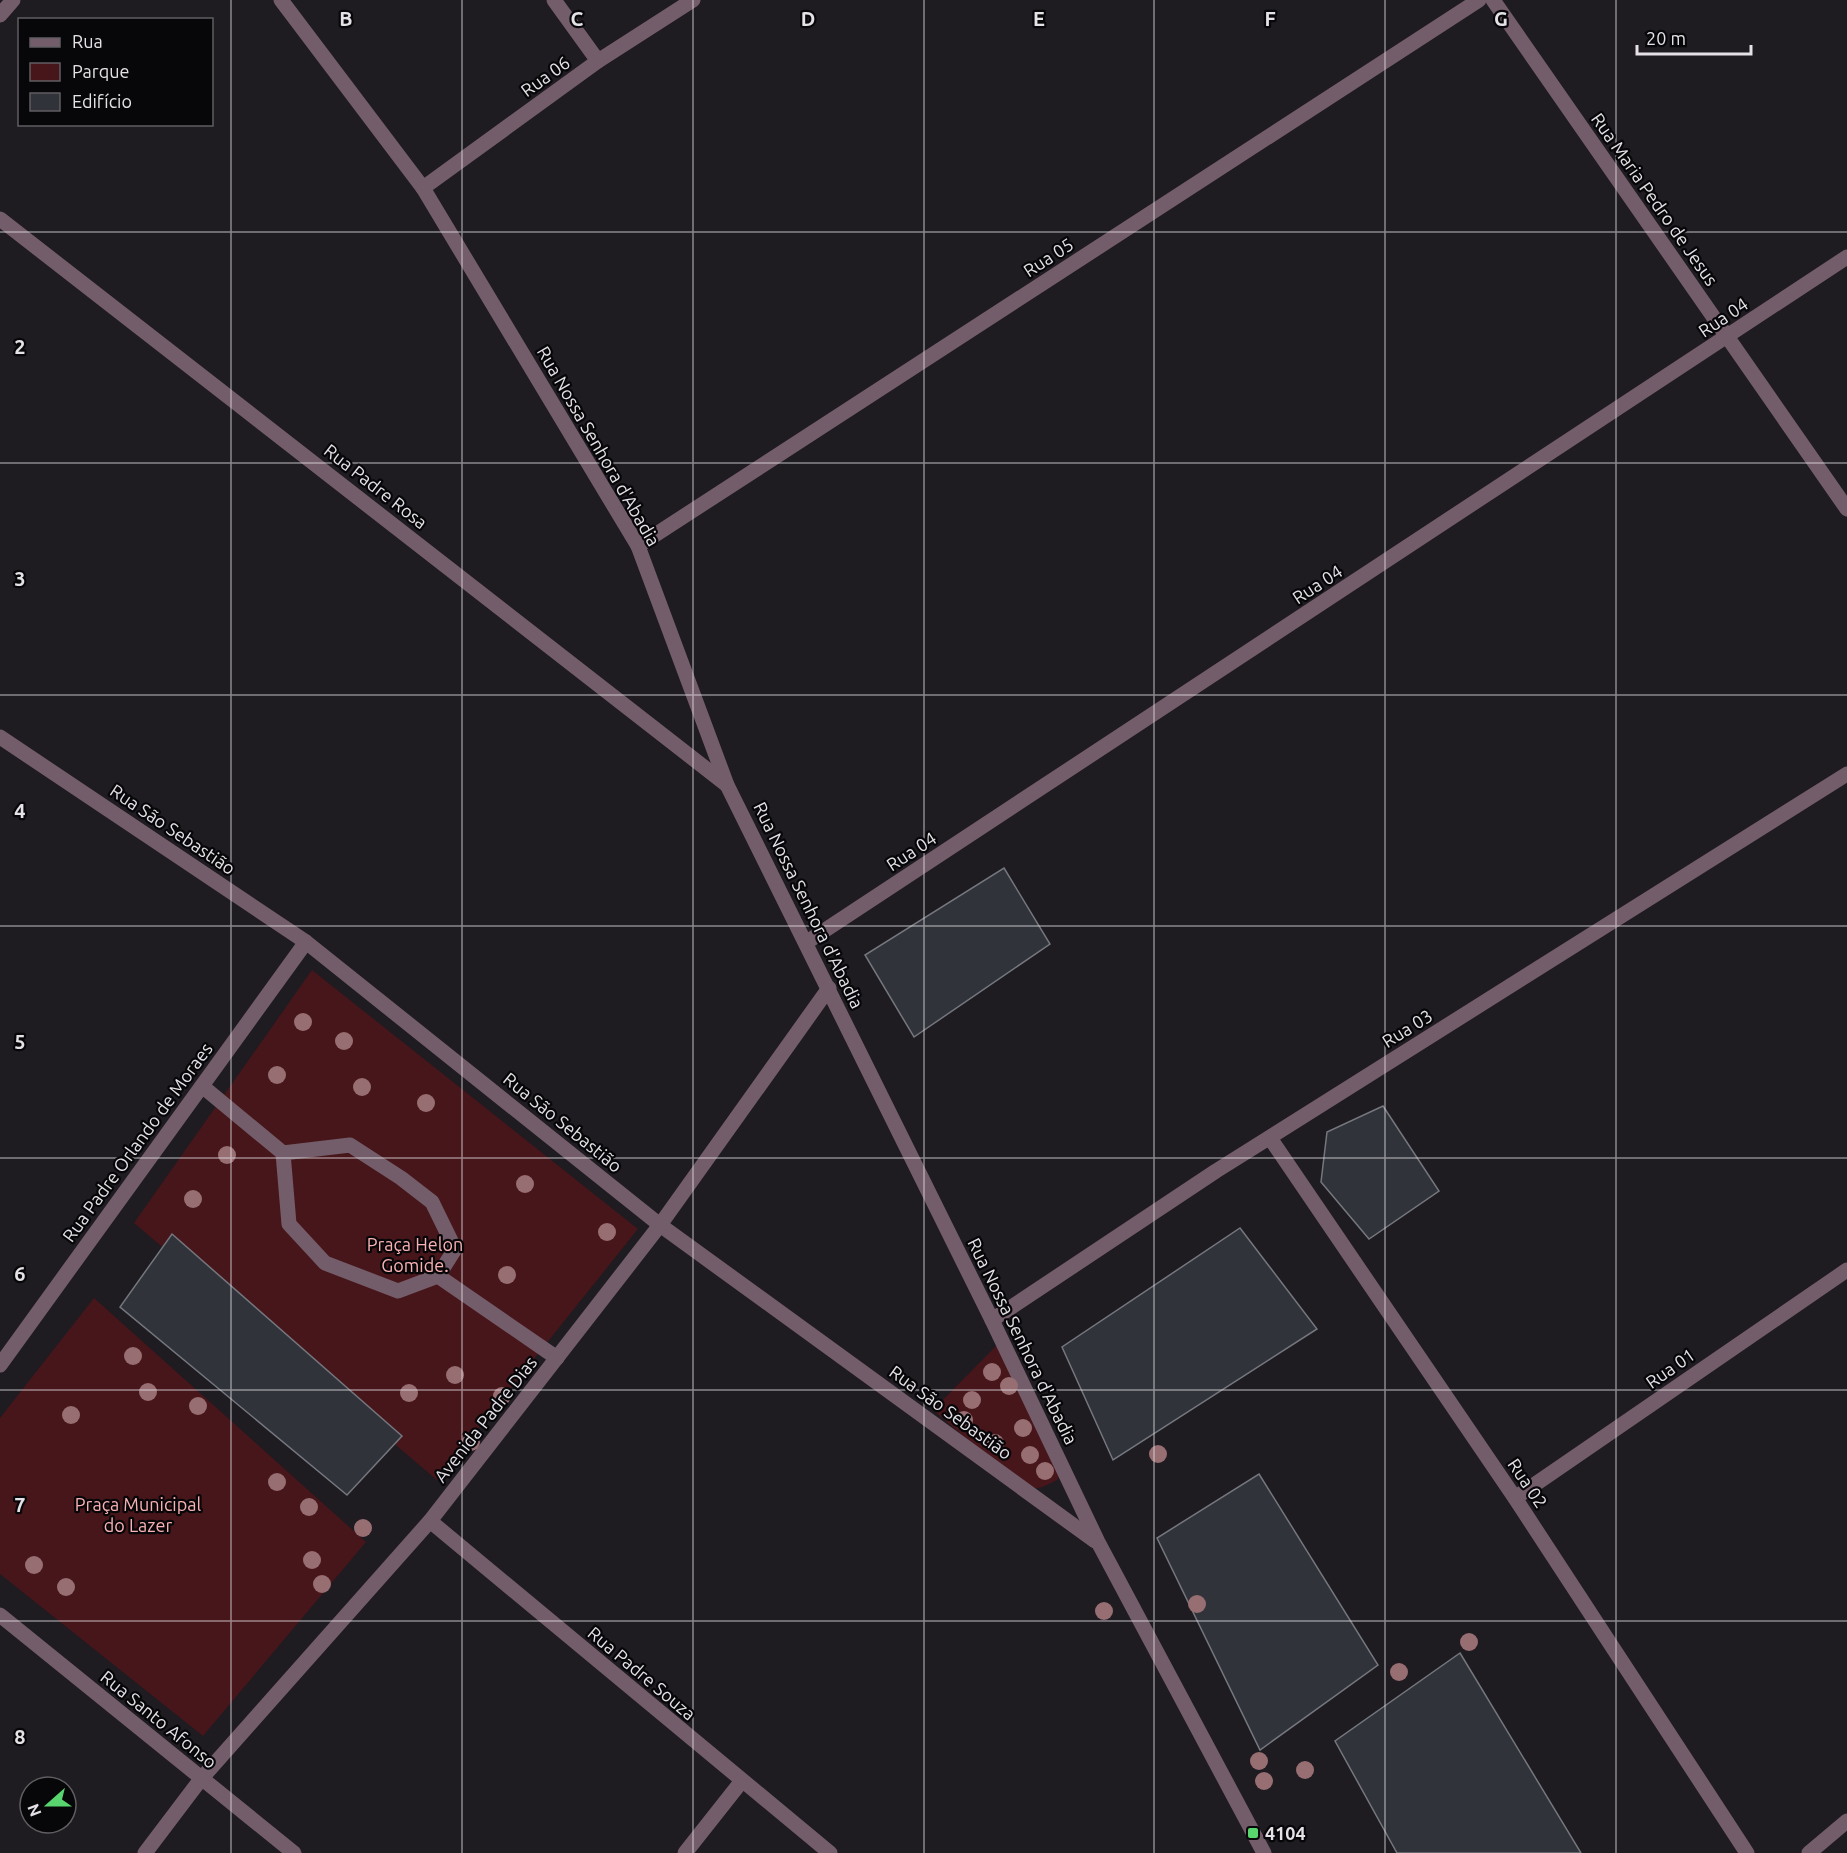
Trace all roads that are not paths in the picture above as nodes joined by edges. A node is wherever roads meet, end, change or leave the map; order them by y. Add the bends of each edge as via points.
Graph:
1 (13, 0) edge
2 (281, 0) edge
3 (554, 0) edge
4 (693, 0) edge
5 (1479, 0) edge
6 (1493, 0) edge
7 (0, 15) edge
8 (598, 61) junction
9 (423, 188) junction
10 (0, 219) edge
11 (1847, 257) edge
12 (1728, 337) junction
13 (1847, 509) edge
14 (638, 546) junction
15 (0, 737) edge
16 (1847, 774) edge
17 (727, 785) junction
18 (306, 942) junction
19 (807, 942) junction
20 (829, 988) junction
21 (202, 1086) junction
22 (1270, 1138) junction
23 (283, 1153) junction
24 (660, 1225) junction
25 (1847, 1270) edge
26 (438, 1276) junction
27 (992, 1320) junction
28 (557, 1358) junction
29 (0, 1365) edge
30 (1515, 1498) junction
31 (430, 1521) junction
32 (1098, 1542) junction
33 (0, 1615) edge
34 (201, 1779) junction
35 (741, 1782) junction
36 (1847, 1821) edge
37 (145, 1853) edge
38 (294, 1853) edge
39 (686, 1853) edge
40 (830, 1853) edge
41 (1263, 1853) edge
42 (1747, 1853) edge
43 (1809, 1853) edge

1 - 7 street
2 - 9 street, Rua Nossa Senhora d'Abadia
3 - 8 street
4 - 8 street, Rua 06
5 - 14 street, Rua 05
6 - 12 street, Rua Maria Pedro de Jesus
8 - 9 street, Rua 06
9 - 14 street, Rua Nossa Senhora d'Abadia
10 - 17 street, Rua Padre Rosa
11 - 12 street, Rua 04
12 - 13 street, Rua Maria Pedro de Jesus
12 - 19 street, Rua 04
14 - 17 street, Rua Nossa Senhora d'Abadia
15 - 18 street, Rua São Sebastião
16 - 22 street, Rua 03
17 - 19 street, Rua Nossa Senhora d'Abadia
18 - 21 street, Rua Padre Orlando de Moraes
18 - 24 street, Rua São Sebastião
19 - 20 street, Rua Nossa Senhora d'Abadia
20 - 24 street, Avenida Padre Dias
20 - 27 street, Rua Nossa Senhora d'Abadia
21 - 23 street
21 - 29 street, Rua Padre Orlando de Moraes
22 - 27 street, Rua 03
22 - 30 street, Rua 02
23 - 26 street via 289,1224 325,1263 398,1291
23 - 26 street via 350,1145 432,1202 455,1249
24 - 28 street, Avenida Padre Dias
24 - 32 street, Rua São Sebastião
25 - 30 street, Rua 01
26 - 28 street
27 - 32 street, Rua Nossa Senhora d'Abadia
28 - 31 street, Avenida Padre Dias
30 - 42 street, Rua 02
31 - 34 street, Avenida Padre Dias
31 - 35 street, Rua Padre Souza
32 - 41 street, Rua Nossa Senhora d'Abadia
33 - 34 street, Rua Santo Afonso
34 - 37 street, Avenida Padre Dias
34 - 38 street, Rua Santo Afonso
35 - 39 street
35 - 40 street, Rua Padre Souza
36 - 43 street

